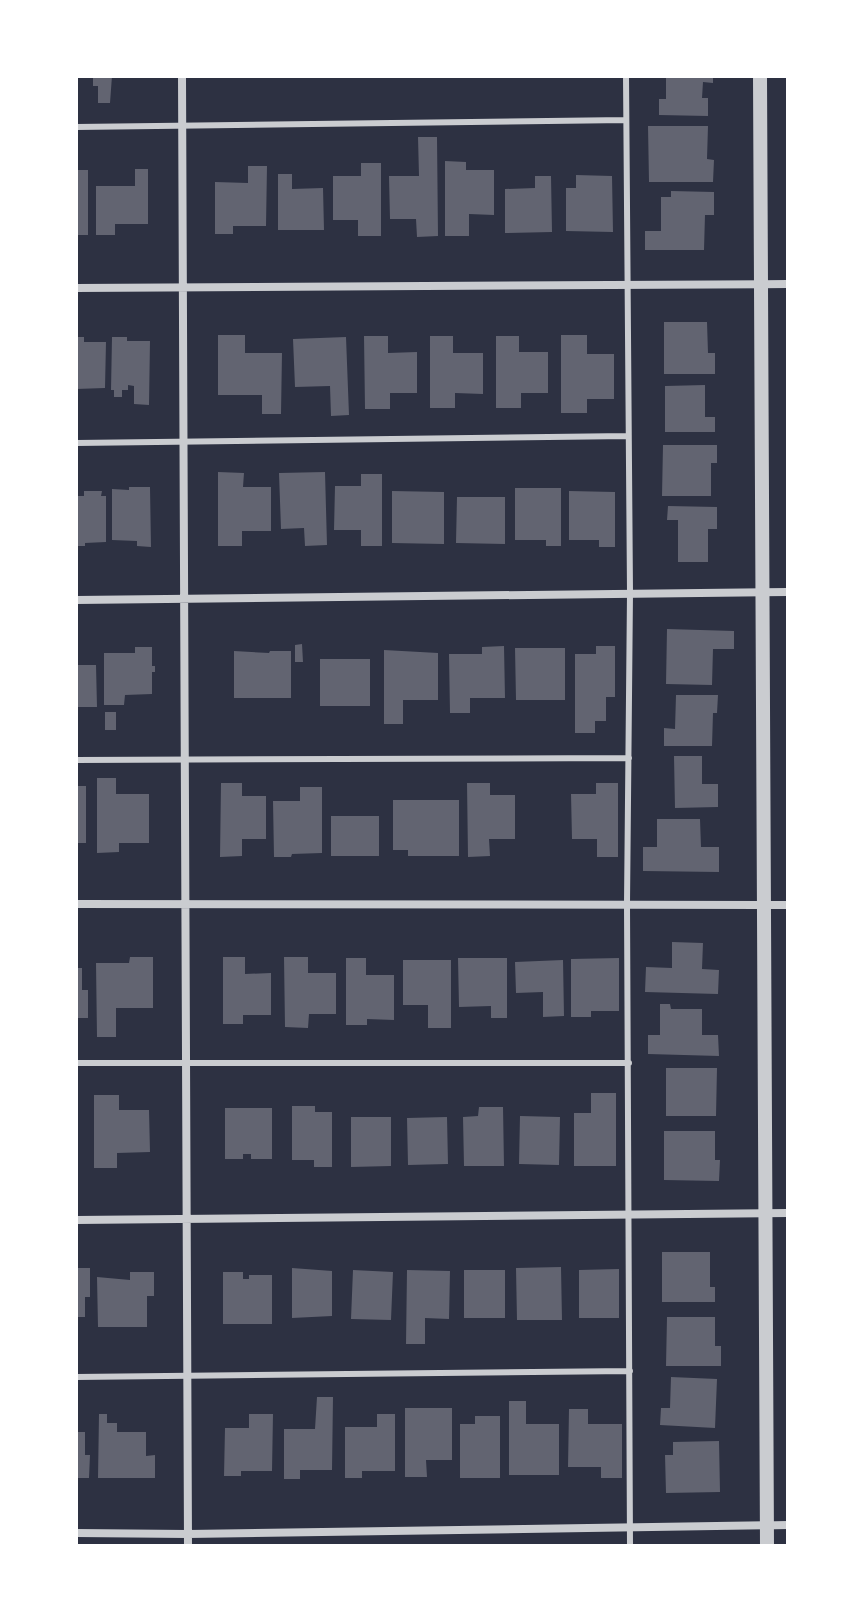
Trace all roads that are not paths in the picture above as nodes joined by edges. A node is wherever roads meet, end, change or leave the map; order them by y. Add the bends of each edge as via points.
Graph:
1 (182, 76) edge
2 (626, 76) edge
3 (760, 76) edge
4 (626, 120) junction
5 (182, 125) junction
6 (76, 127) edge
7 (762, 284) junction
8 (788, 284) edge
9 (627, 285) junction
10 (183, 286) junction
11 (76, 288) edge
12 (628, 436) junction
13 (183, 442) junction
14 (76, 443) edge
15 (763, 592) junction
16 (788, 592) edge
17 (630, 593) junction
18 (183, 598) junction
19 (76, 600) edge
20 (629, 758) junction
21 (76, 760) edge
22 (184, 760) junction
23 (185, 903) junction
24 (76, 904) edge
25 (627, 904) junction
26 (764, 905) junction
27 (788, 905) edge
28 (76, 1063) edge
29 (186, 1063) junction
30 (629, 1063) junction
31 (766, 1213) junction
32 (788, 1213) edge
33 (629, 1215) junction
34 (187, 1219) junction
35 (76, 1220) edge
36 (630, 1371) junction
37 (187, 1376) junction
38 (76, 1377) edge
39 (766, 1525) junction
40 (788, 1525) edge
41 (630, 1527) junction
42 (76, 1533) edge
43 (188, 1534) junction
44 (188, 1546) edge
45 (630, 1546) edge
46 (767, 1546) edge

1 - 5 street
2 - 4 lane
3 - 7 street
4 - 5 lane
4 - 9 lane
5 - 6 lane
5 - 10 street
7 - 8 street
7 - 9 street
7 - 15 street
9 - 10 street
9 - 12 lane
10 - 11 street
10 - 13 street
12 - 13 lane
12 - 17 lane
13 - 14 lane
13 - 18 street
15 - 16 street
15 - 17 street
15 - 26 street
17 - 18 street
17 - 20 lane
18 - 19 street
18 - 22 street
20 - 22 lane
20 - 25 lane
21 - 22 lane
22 - 23 street
23 - 24 street
23 - 25 street
23 - 29 street
25 - 26 street
25 - 30 lane
26 - 27 street
26 - 31 street
28 - 29 lane
29 - 30 lane
29 - 34 street
30 - 33 lane
31 - 32 street
31 - 33 street
31 - 39 street
33 - 34 street
33 - 36 lane
34 - 35 street
34 - 37 street
36 - 37 lane
36 - 41 lane
37 - 38 lane
37 - 43 street
39 - 40 street
39 - 41 street
39 - 46 street
41 - 43 street
41 - 45 lane
42 - 43 street
43 - 44 street

